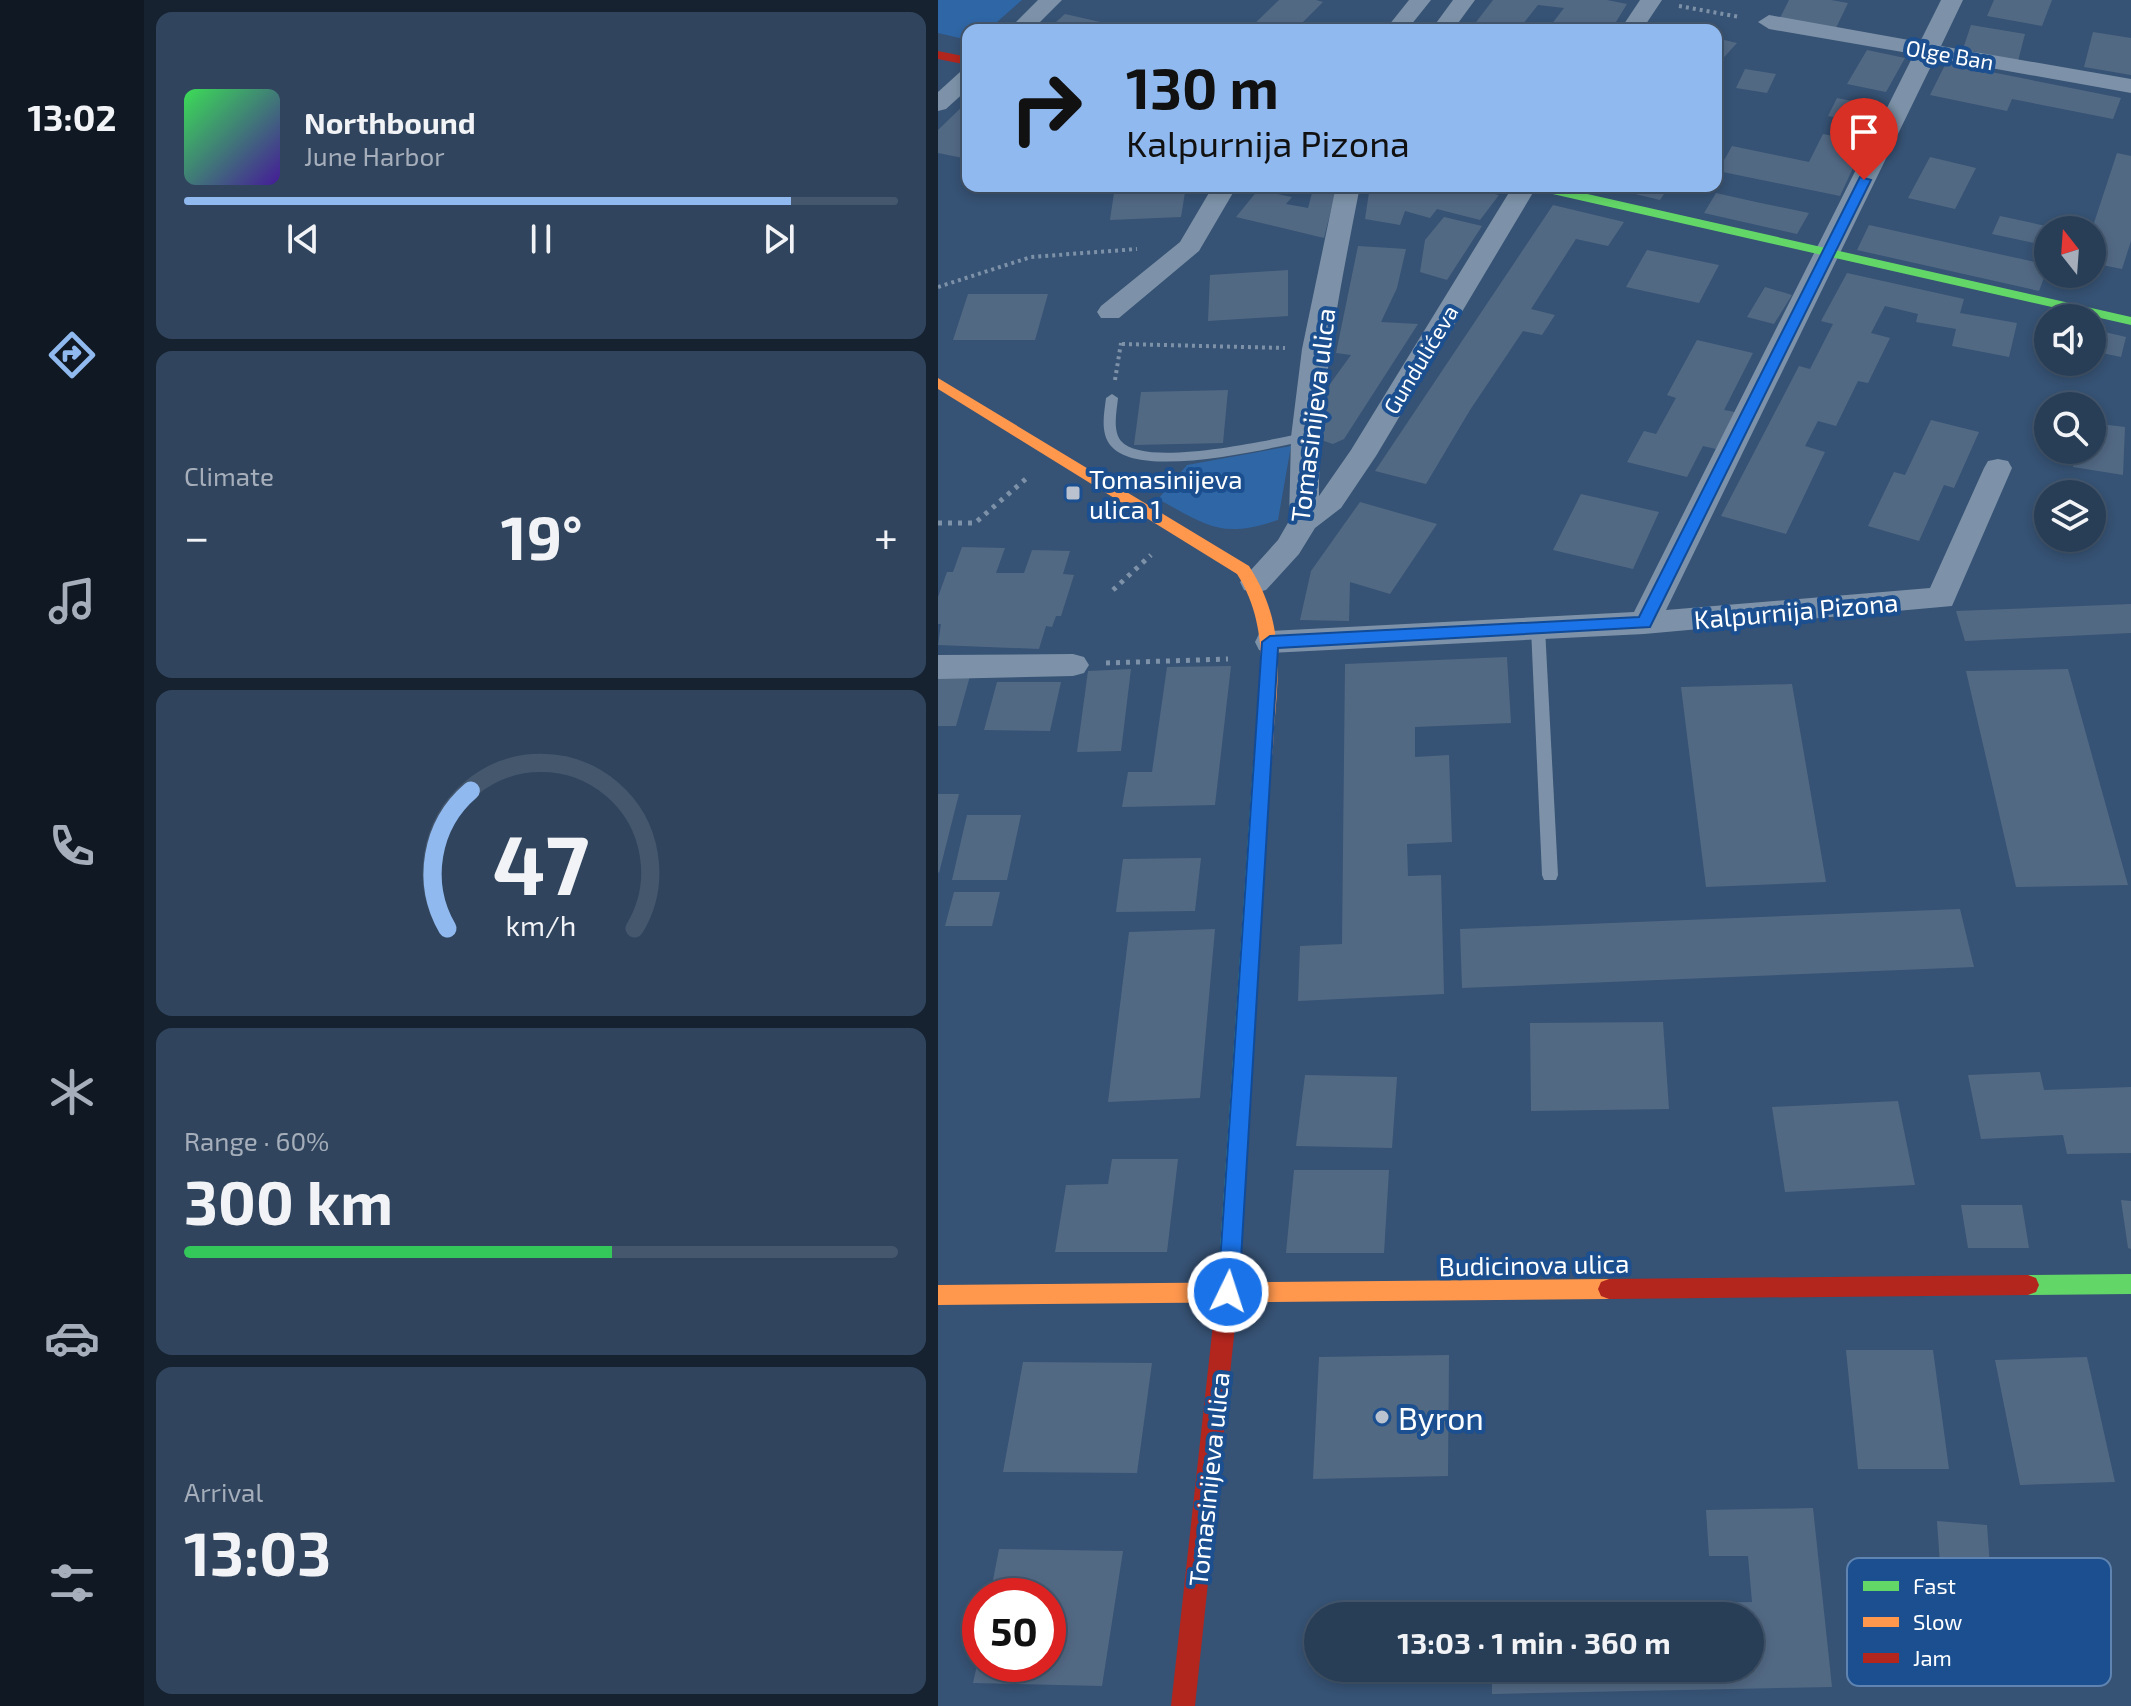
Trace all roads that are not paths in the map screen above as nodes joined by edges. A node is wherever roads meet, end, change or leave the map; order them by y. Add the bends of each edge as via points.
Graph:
1 (1051, 0) edge
2 (1420, 0) edge
3 (1464, 0) edge
4 (1650, 0) edge
5 (1952, 0) edge
6 (1769, 22) road end
7 (1025, 24) edge
8 (1401, 24) edge
9 (1446, 24) edge
10 (1635, 24) edge
11 (1927, 50) junction
12 (938, 55) edge
13 (962, 60) edge
14 (962, 82) edge
15 (2131, 86) edge
16 (938, 104) edge
17 (1222, 192) edge
18 (1347, 192) edge
19 (1521, 192) edge
20 (1562, 192) edge
21 (1829, 252) junction
22 (1110, 312) road end
23 (2131, 321) edge
24 (938, 383) edge
25 (1112, 398) road end
26 (1305, 437) junction
27 (1998, 468) dead end
28 (1304, 521) junction
29 (1255, 582) junction
30 (1644, 623) junction
31 (1538, 628) junction
32 (1270, 650) junction
33 (1073, 665) road end
34 (938, 667) edge
35 (1550, 875) dead end
36 (2131, 1284) edge
37 (1228, 1292) junction
38 (938, 1295) edge
39 (1183, 1706) edge

1 - 7 street
2 - 8 street
3 - 9 street
4 - 10 street
5 - 11 street
6 - 11 street, Olge Ban
11 - 15 street, Olge Ban
11 - 21 street
12 - 13 street
14 - 16 street
17 - 22 street via 1190,246
18 - 26 street, Tomasinijeva ulica via 1315,349
19 - 28 street, Gundulićeva via 1362,456 1331,501
20 - 21 street
21 - 23 street
21 - 30 street
24 - 29 street via 1227,559
25 - 26 lane via 1110,427 1118,445 1137,455 1196,457
26 - 28 street, Tomasinijeva ulica
27 - 30 street, Kalpurnija Pizona via 1941,598
28 - 29 street, Tomasinijeva ulica via 1289,547
29 - 32 street, Tomasinijeva ulica
30 - 31 street, Kalpurnija Pizona
31 - 32 street, Kalpurnija Pizona
31 - 35 lane
32 - 37 street, Tomasinijeva ulica
33 - 34 street
36 - 37 street, Budicinova ulica
37 - 38 street, Budicinova ulica
37 - 39 street, Tomasinijeva ulica

